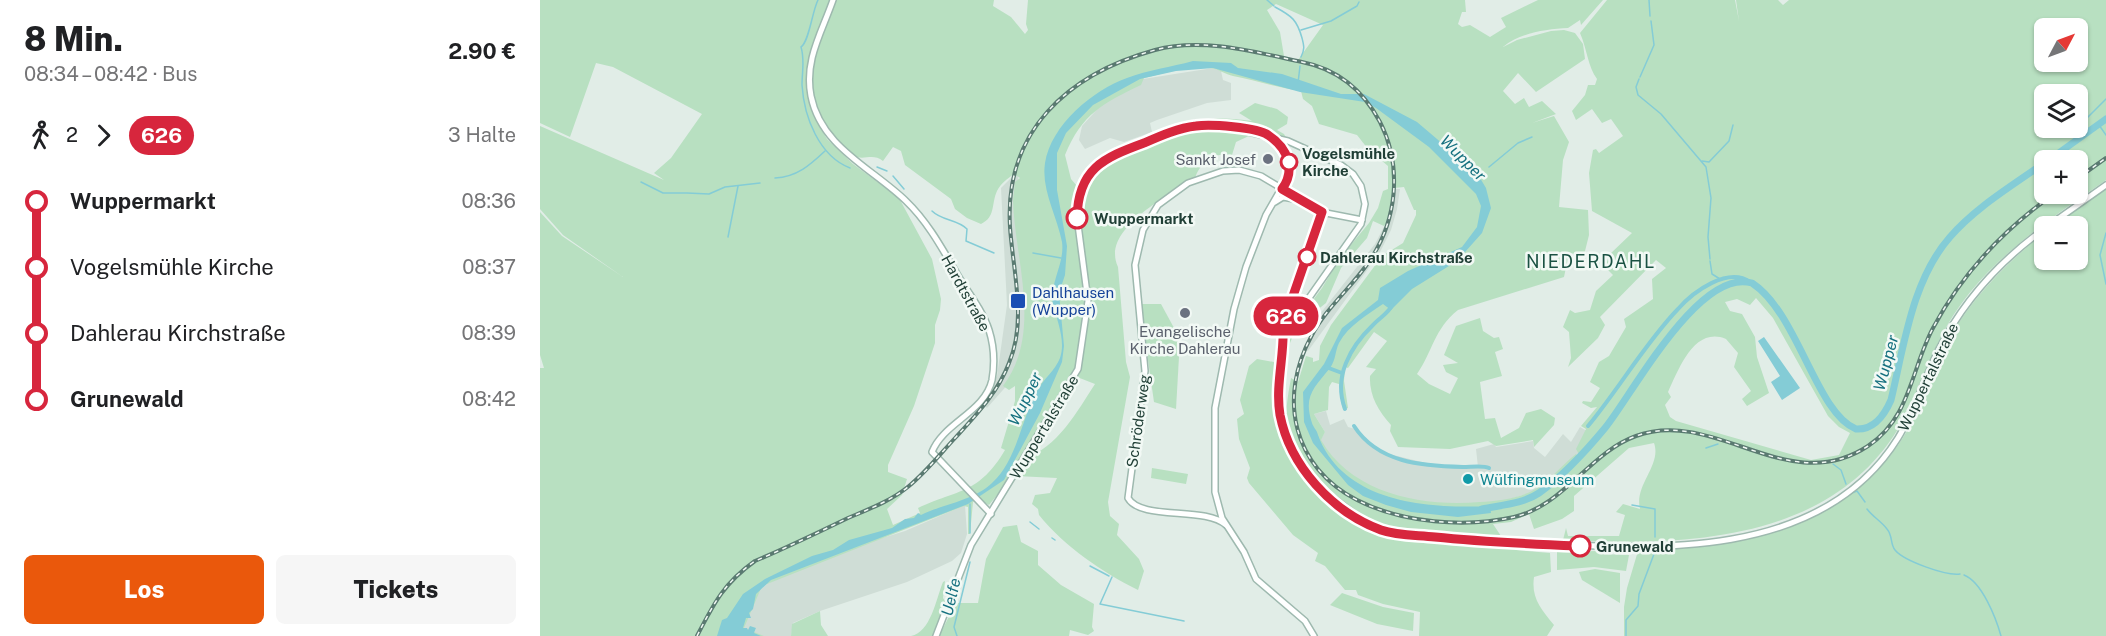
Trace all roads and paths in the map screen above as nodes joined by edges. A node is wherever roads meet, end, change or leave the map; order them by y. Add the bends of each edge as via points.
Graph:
1 (833, 0) edge
2 (1268, 134) junction
3 (2106, 185) edge
4 (1282, 189) junction
5 (1298, 200) junction
6 (1269, 207) junction
7 (1322, 212) junction
8 (2063, 216) edge
9 (1362, 220) junction
10 (2034, 238) edge
11 (1285, 332) junction
12 (1218, 505) junction
13 (991, 514) junction
14 (1210, 516) junction
15 (1226, 525) junction
16 (936, 636) edge
17 (1314, 636) edge

1 - 13 main road, Hardtstraße via 810,63 811,98 818,117 827,133 904,198 921,218 978,306 990,333 994,362 988,391 933,451
2 - 4 main road via 1284,151 1290,171
2 - 9 main road, Wuppertalstraße via 1337,162 1351,172 1364,198
2 - 13 main road, Wuppertalstraße via 1210,125 1188,127 1125,150 1091,171 1080,190 1077,207 1088,301 1078,369
3 - 8 main road, Wuppertalstraße
4 - 5 main road, Schröderweg
4 - 6 main road
4 - 14 main road, Schröderweg via 1253,173 1223,171 1194,180 1161,202 1147,222 1138,247 1134,271 1145,371 1127,493 1138,506
5 - 6 main road via 1283,197
5 - 7 main road, Schröderweg
6 - 12 main road via 1240,288 1217,393 1214,423
7 - 9 main road, Schröderweg
7 - 11 main road via 1283,325
9 - 11 main road, Wuppertalstraße
10 - 11 main road, Wuppertalstraße via 2000,266 1965,307 1939,349 1903,429 1865,477 1835,501 1796,521 1722,541 1571,545 1401,534 1374,527 1323,492 1294,453 1279,408
12 - 14 main road
12 - 15 main road
13 - 16 main road, Wuppertalstraße via 964,558
14 - 15 main road
15 - 17 main road via 1257,582 1304,620

